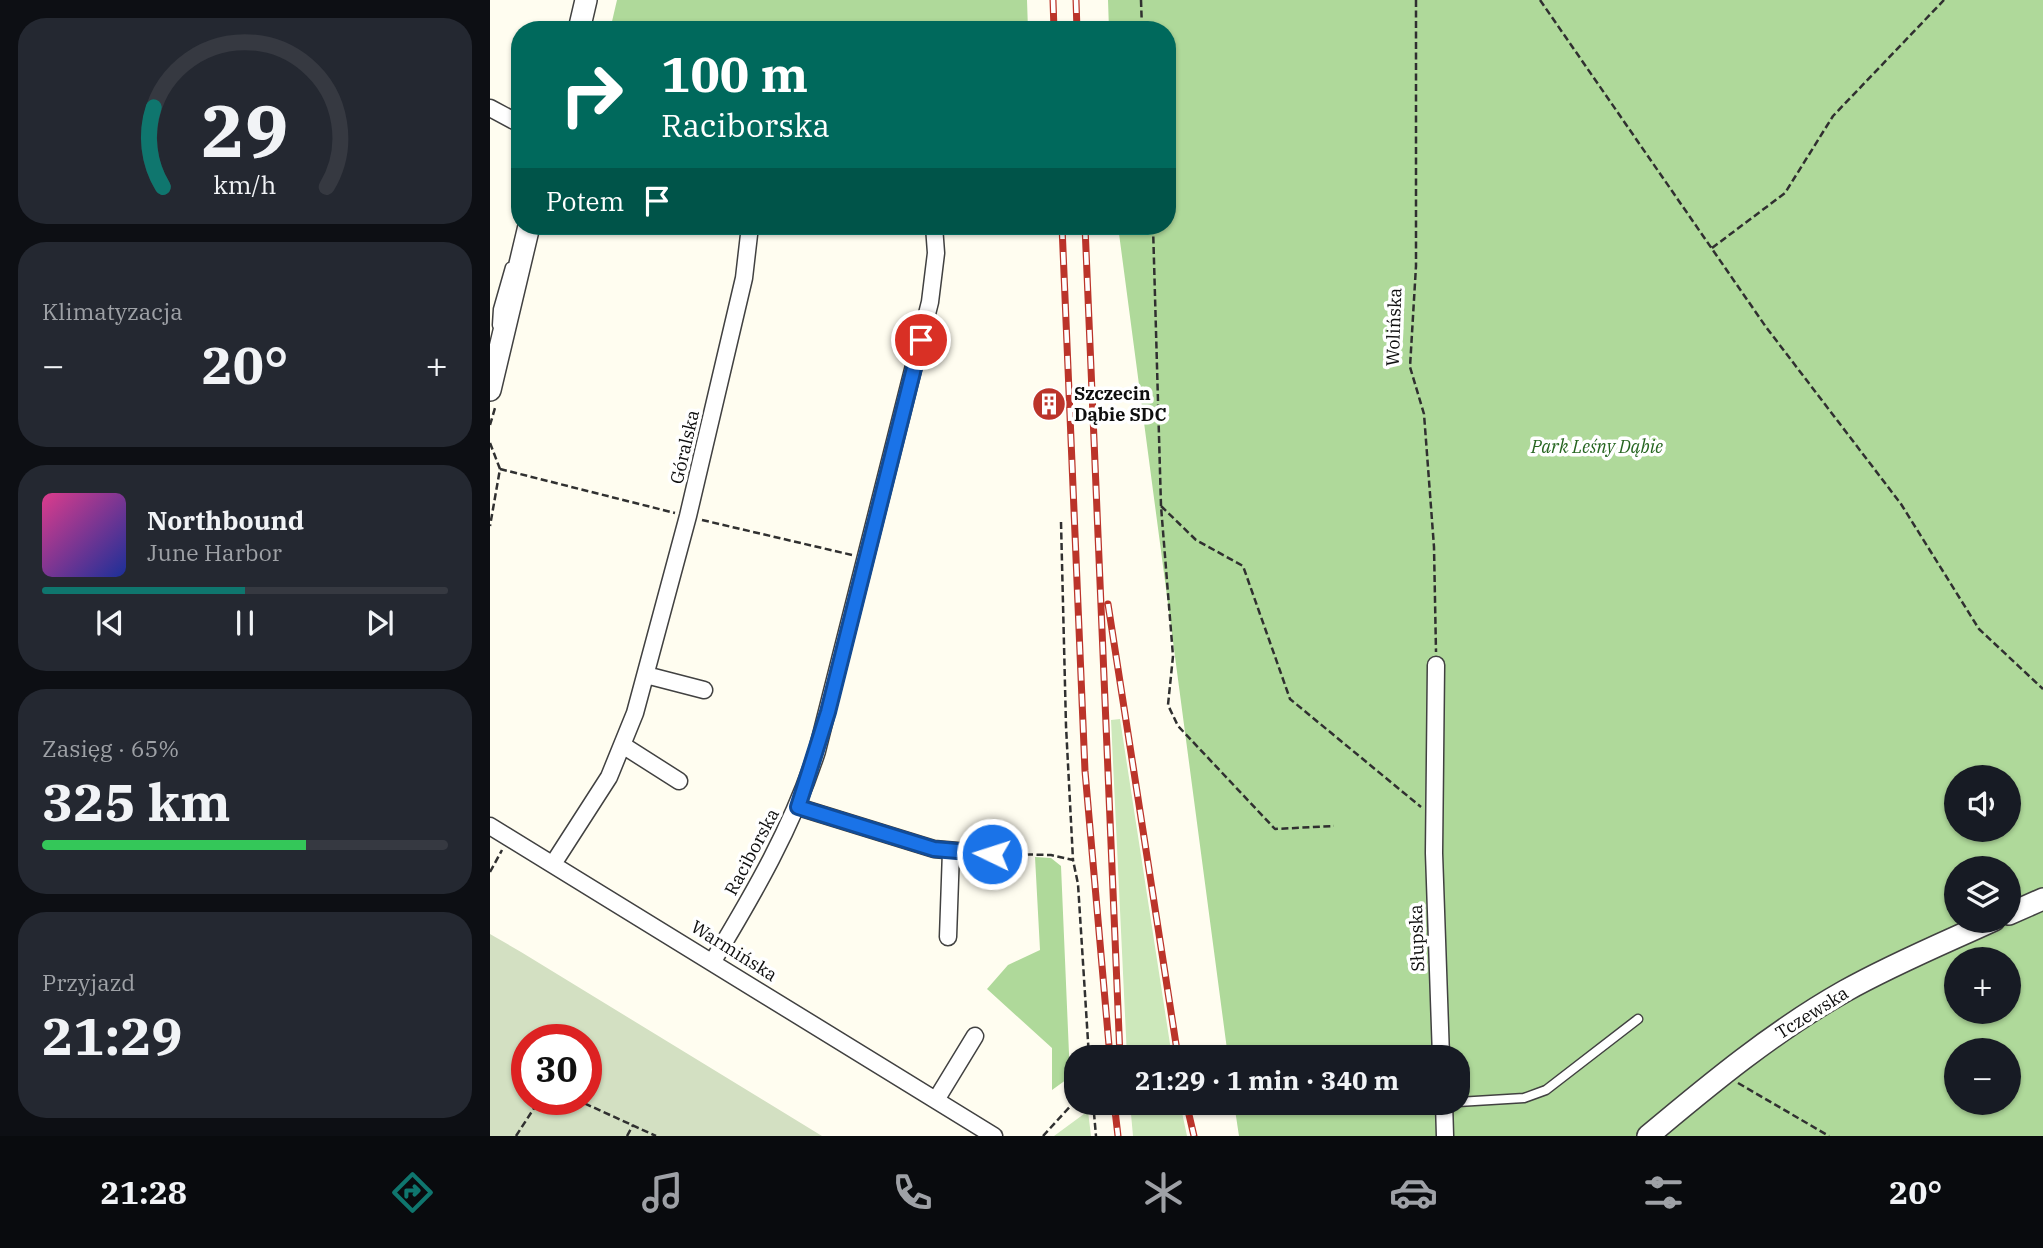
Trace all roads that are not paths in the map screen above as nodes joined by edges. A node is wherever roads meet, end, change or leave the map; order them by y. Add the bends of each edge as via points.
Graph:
1 (586, 0) edge
2 (581, 21) edge
3 (490, 108) edge
4 (511, 108) edge
5 (511, 119) edge
6 (527, 235) edge
7 (749, 235) edge
8 (935, 235) edge
9 (490, 390) edge
10 (1436, 659) road end
11 (646, 675) junction
12 (704, 690) dead end
13 (624, 746) junction
14 (679, 781) dead end
15 (798, 807) junction
16 (490, 827) edge
17 (951, 851) junction
18 (992, 854) road end
19 (553, 864) junction
20 (2043, 899) edge
21 (2021, 909) edge
22 (1967, 933) edge
23 (948, 937) dead end
24 (713, 961) junction
25 (1638, 1019) dead end
26 (975, 1036) dead end
27 (1441, 1045) edge
28 (936, 1100) junction
29 (1470, 1101) edge
30 (1444, 1115) edge
31 (994, 1136) edge
32 (1445, 1136) edge
33 (1648, 1136) edge

1 - 2 street
3 - 4 street
3 - 5 street
6 - 9 street
7 - 11 street, Góralska via 744,278
8 - 15 street, Raciborska via 930,302 828,712
10 - 27 street, Słupska via 1434,818
11 - 12 street
11 - 13 street, Góralska
13 - 14 street
13 - 19 street, Góralska
15 - 17 street
15 - 24 street, Raciborska
16 - 19 street, Warmińska
17 - 18 street
17 - 23 street
19 - 24 street, Warmińska
20 - 21 street
22 - 33 street, Tczewska via 1844,991 1778,1033
24 - 28 street, Warmińska
25 - 29 lane via 1546,1090 1524,1098
26 - 28 street
28 - 31 street, Warmińska
30 - 32 street

